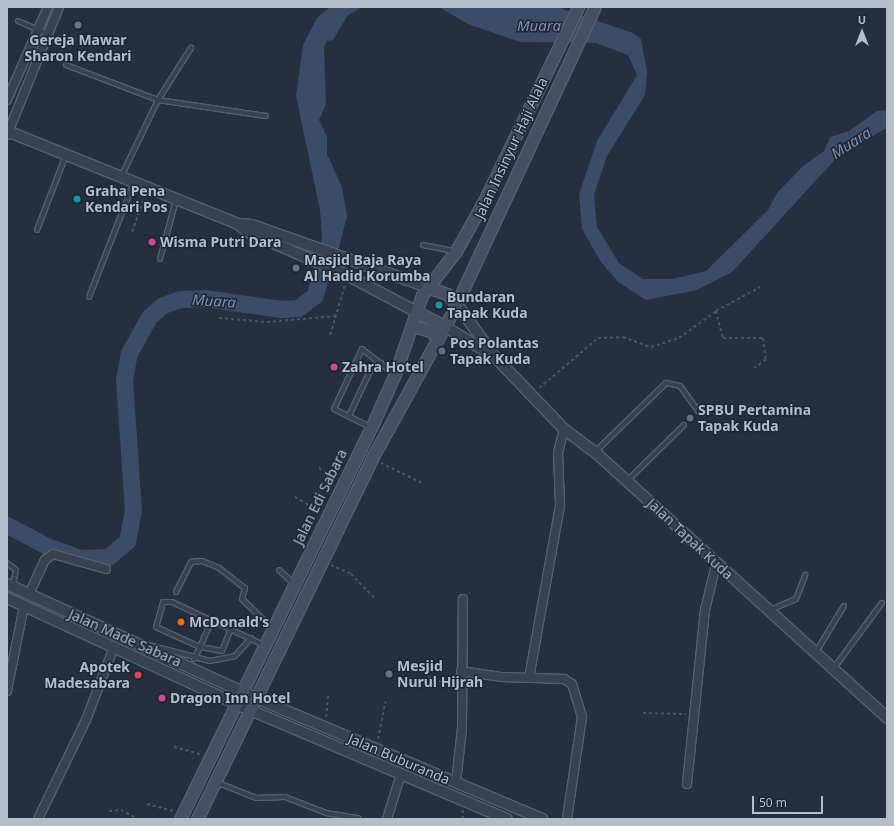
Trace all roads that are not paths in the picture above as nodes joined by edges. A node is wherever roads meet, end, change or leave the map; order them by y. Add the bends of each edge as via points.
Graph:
1 (48, 7) edge
2 (59, 7) edge
3 (578, 7) edge
4 (595, 7) edge
5 (18, 21) dead end
6 (38, 30) junction
7 (47, 34) junction
8 (191, 48) dead end
9 (66, 65) dead end
10 (7, 100) edge
11 (158, 100) junction
12 (266, 116) dead end
13 (8, 132) edge
14 (67, 154) junction
15 (121, 177) junction
16 (134, 182) junction
17 (176, 199) junction
18 (238, 224) junction
19 (37, 230) dead end
20 (423, 246) dead end
21 (456, 251) junction
22 (160, 259) dead end
23 (427, 287) junction
24 (89, 297) dead end
25 (456, 303) junction
26 (417, 312) junction
27 (412, 326) junction
28 (444, 326) junction
29 (437, 338) junction
30 (496, 357) junction
31 (380, 363) junction
32 (395, 374) junction
33 (699, 412) dead end
34 (349, 416) junction
35 (684, 425) dead end
36 (371, 428) junction
37 (564, 429) junction
38 (595, 452) junction
39 (627, 481) junction
40 (7, 563) edge
41 (716, 565) junction
42 (106, 569) dead end
43 (279, 570) dead end
44 (805, 576) dead end
45 (295, 584) junction
46 (10, 585) edge
47 (176, 592) dead end
48 (28, 594) junction
49 (7, 598) edge
50 (463, 599) dead end
51 (882, 603) dead end
52 (24, 606) junction
53 (844, 606) dead end
54 (770, 610) junction
55 (212, 620) junction
56 (231, 629) junction
57 (273, 629) junction
58 (251, 638) junction
59 (139, 644) junction
60 (265, 646) junction
61 (114, 647) junction
62 (200, 647) junction
63 (816, 652) junction
64 (194, 659) junction
65 (834, 668) junction
66 (461, 670) junction
67 (529, 678) junction
68 (7, 691) edge
69 (242, 692) junction
70 (256, 698) junction
71 (236, 704) junction
72 (251, 710) junction
73 (887, 718) edge
74 (401, 774) junction
75 (216, 781) junction
76 (456, 783) junction
77 (687, 784) dead end
78 (181, 816) edge
79 (359, 818) edge
80 (38, 819) edge
81 (197, 819) edge
82 (387, 819) edge
83 (507, 819) edge
84 (542, 819) edge
85 (567, 819) edge

1 - 6 street
2 - 7 street
3 - 21 main road, Jalan Insinyur Haji Alala
4 - 25 main road, Jalan Insinyur Haji Alala
5 - 6 lane
6 - 7 lane
6 - 10 street
7 - 13 street
8 - 11 lane
9 - 11 lane
11 - 12 lane
11 - 15 lane
13 - 14 street
14 - 15 street
14 - 19 lane
15 - 16 street
16 - 17 street
16 - 24 lane
17 - 18 street
17 - 22 lane
18 - 23 street via 252,225 346,261
18 - 26 street via 248,232 344,274
20 - 21 lane
21 - 23 main road, Jalan Insinyur Haji Alala
23 - 25 main road via 447,294
23 - 26 main road, Jalan Insinyur Haji Alala
25 - 28 main road, Jalan Insinyur Haji Alala
25 - 30 street, Jalan Tapak Kuda
26 - 27 main road, Jalan Edi Sabara
26 - 28 main road
27 - 29 main road via 431,331
27 - 32 main road, Jalan Edi Sabara
28 - 29 main road
28 - 30 street, Jalan Tapak Kuda
29 - 70 main road via 372,458
30 - 37 street, Jalan Tapak Kuda via 533,393
31 - 32 lane
31 - 34 lane via 372,368
31 - 34 lane via 362,349 357,356 334,409
32 - 36 main road, Jalan Edi Sabara
33 - 38 lane via 680,386 666,382
34 - 36 lane
35 - 39 lane
36 - 45 main road, Jalan Edi Sabara
37 - 38 street, Jalan Tapak Kuda
37 - 67 street via 558,453 560,505
38 - 39 street, Jalan Tapak Kuda
39 - 41 street, Jalan Tapak Kuda
40 - 46 lane via 16,570
41 - 54 street, Jalan Tapak Kuda
41 - 77 street via 705,610
42 - 48 street via 53,554 45,560
43 - 45 lane
44 - 54 lane via 796,599
45 - 57 main road, Jalan Edi Sabara
46 - 48 street, Jalan Made Sabara
47 - 57 lane via 190,562 202,561 219,568 245,588 242,599
48 - 59 street, Jalan Made Sabara
49 - 52 street, Jalan Made Sabara
50 - 66 street
51 - 65 lane
52 - 61 street, Jalan Made Sabara
52 - 68 street
53 - 63 lane
54 - 63 street, Jalan Tapak Kuda
55 - 56 lane
55 - 62 lane
55 - 62 lane via 163,602 155,621 158,630
56 - 58 lane
56 - 62 lane via 222,651
57 - 60 main road, Jalan Edi Sabara
58 - 60 lane
58 - 64 lane via 235,656 225,660
59 - 64 lane via 155,644
59 - 69 street, Jalan Made Sabara
60 - 69 main road, Jalan Edi Sabara
61 - 71 street, Jalan Made Sabara
61 - 80 street via 86,720
62 - 64 lane
63 - 65 street, Jalan Tapak Kuda
65 - 73 street, Jalan Tapak Kuda
66 - 67 street
66 - 76 street via 462,748
67 - 85 street via 570,681 581,704 582,717
69 - 70 street, Jalan Made Sabara
69 - 71 main road, Jalan Edi Sabara
70 - 72 main road
70 - 76 street, Jalan Buburanda
71 - 72 street, Jalan Made Sabara
71 - 78 main road, Jalan Edi Sabara
72 - 74 street, Jalan Buburanda
72 - 75 main road
74 - 82 street
74 - 83 street, Jalan Buburanda
75 - 79 lane via 256,798 285,797 326,813
75 - 81 main road
76 - 84 street, Jalan Buburanda

